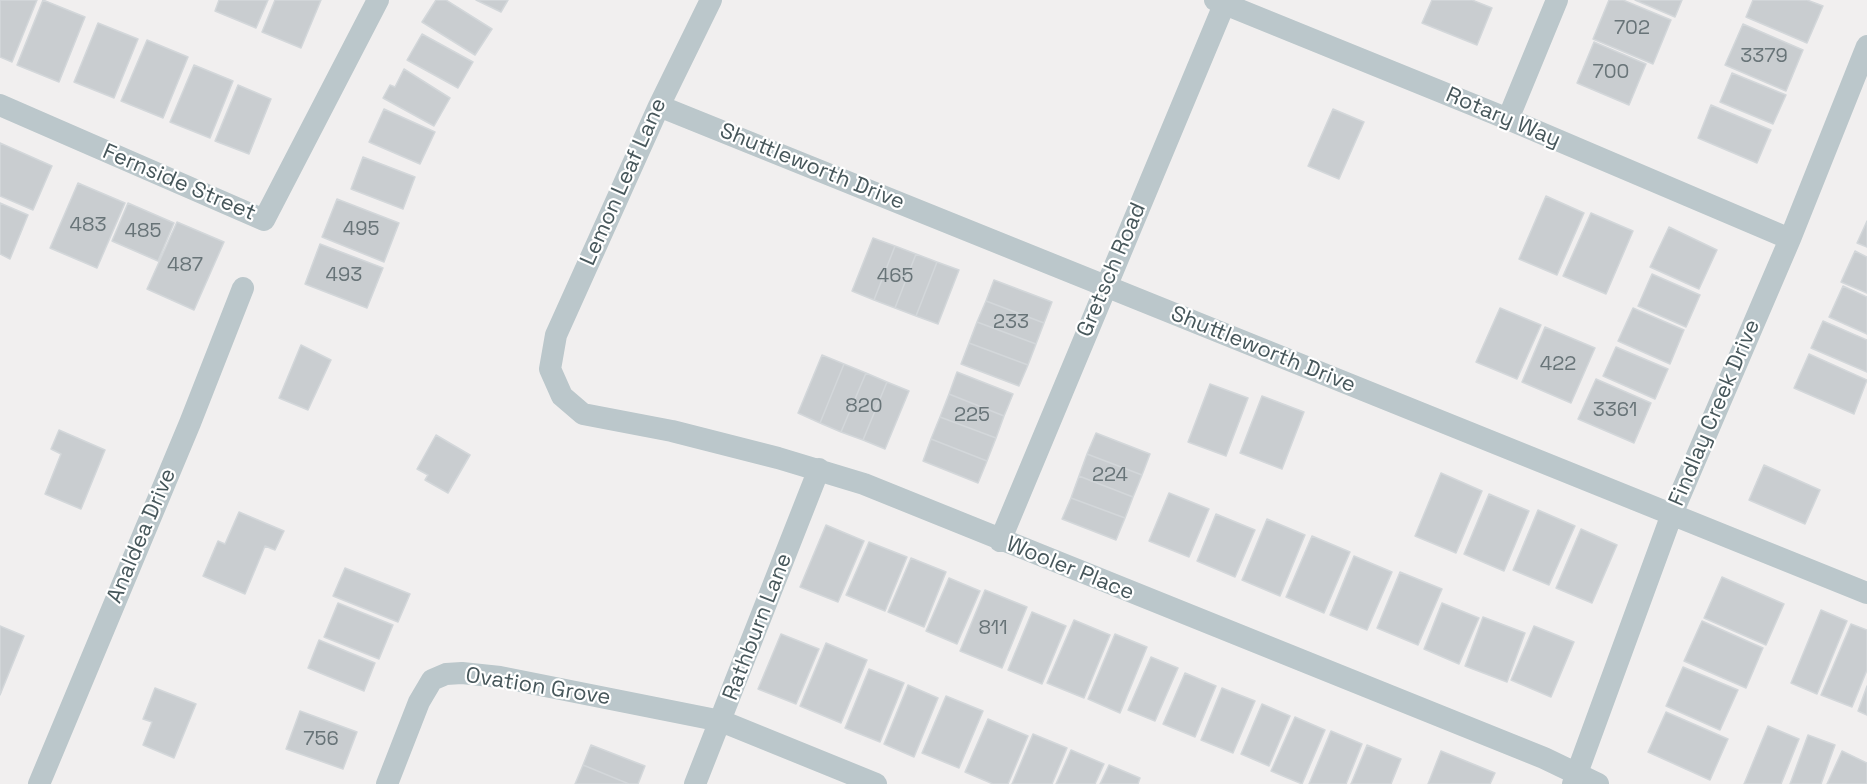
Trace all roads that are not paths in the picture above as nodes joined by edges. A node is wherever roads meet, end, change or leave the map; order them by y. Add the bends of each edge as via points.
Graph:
1 (378, 0) edge
2 (711, 0) edge
3 (1557, 0) edge
4 (1222, 1) edge
5 (1867, 46) edge
6 (0, 105) edge
7 (659, 106) junction
8 (1508, 119) junction
9 (1790, 239) junction
10 (1105, 286) junction
11 (243, 288) dead end
12 (550, 369) joint
13 (819, 468) junction
14 (1672, 514) junction
15 (1000, 541) junction
16 (1867, 593) edge
17 (722, 721) junction
18 (1575, 779) edge
19 (39, 784) edge
20 (387, 784) edge
21 (695, 784) edge
22 (876, 784) edge
23 (1598, 784) edge

1 - 6 street, Fernside Street via 264,220
2 - 7 street, Lemon Leaf Lane
3 - 8 street
4 - 8 street, Rotary Way
4 - 10 street, Gretsch Road
5 - 9 street, Findlay Creek Drive
7 - 10 street, Shuttleworth Drive
7 - 12 street, Lemon Leaf Lane via 556,335
8 - 9 street, Rotary Way
9 - 14 street, Findlay Creek Drive
10 - 14 street, Shuttleworth Drive
10 - 15 street, Gretsch Road
11 - 19 street, Analdea Drive
12 - 13 street, Wooler Place via 562,396 583,414
13 - 15 street, Wooler Place
13 - 17 street, Rathburn Lane
14 - 16 street, Shuttleworth Drive
14 - 18 street, Findlay Creek Drive
15 - 18 street, Wooler Place
17 - 20 street, Ovation Grove via 500,677 446,674 432,680 419,702
17 - 21 street, Rathburn Lane
17 - 22 street, Ovation Grove
18 - 23 street, Wooler Place

